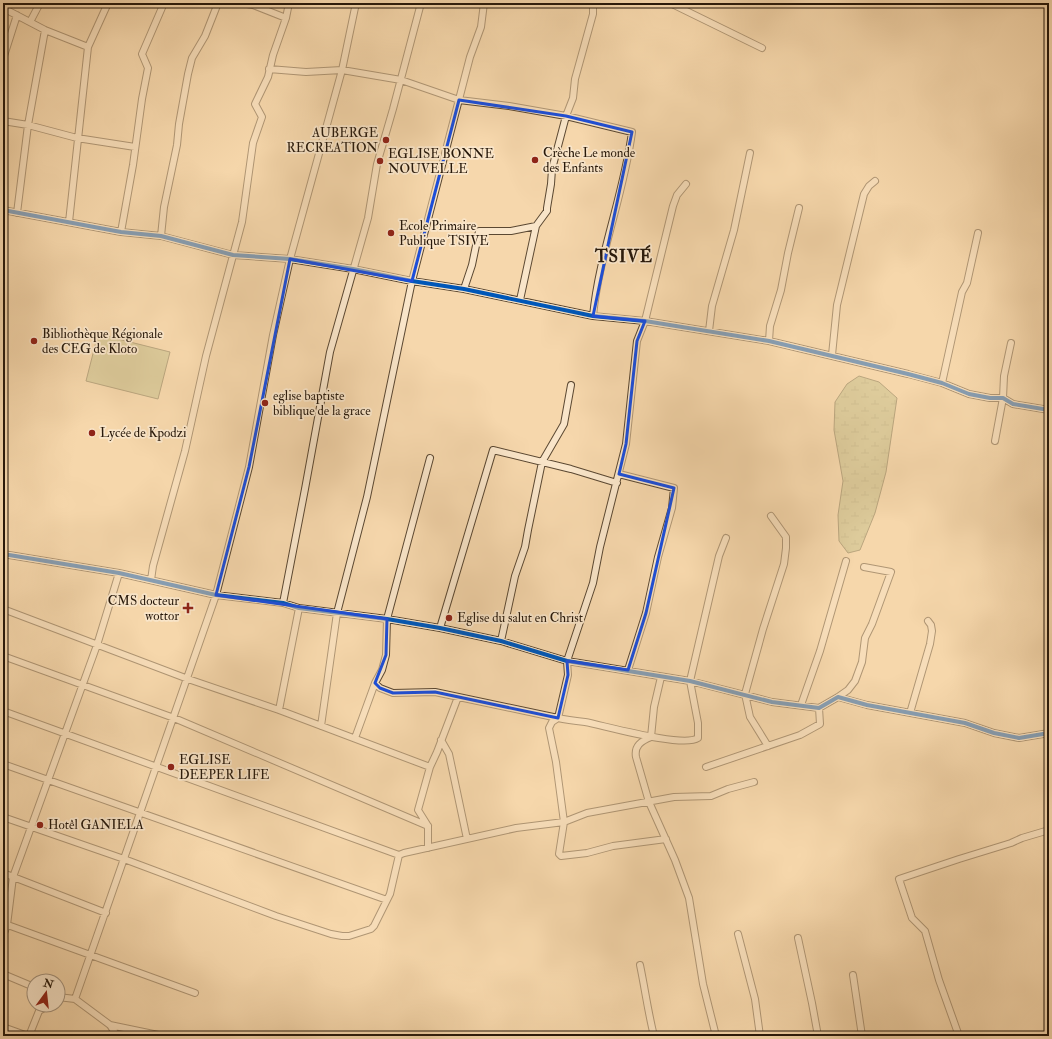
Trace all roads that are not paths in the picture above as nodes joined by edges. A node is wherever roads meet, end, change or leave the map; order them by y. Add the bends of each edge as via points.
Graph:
1 (40, 3) edge
2 (108, 3) edge
3 (164, 3) edge
4 (218, 3) edge
5 (241, 3) edge
6 (289, 3) edge
7 (356, 3) edge
8 (421, 3) edge
9 (484, 3) edge
10 (593, 3) edge
11 (670, 3) edge
12 (3, 8) edge
13 (16, 15) junction
14 (286, 18) junction
15 (30, 22) junction
16 (46, 30) junction
17 (88, 47) junction
18 (762, 48) dead end
19 (3, 59) edge
20 (269, 69) junction
21 (342, 70) junction
22 (401, 80) junction
23 (459, 100) junction
24 (566, 116) junction
25 (3, 121) edge
26 (28, 125) junction
27 (77, 138) junction
28 (135, 147) junction
29 (750, 153) dead end
30 (875, 181) dead end
31 (686, 184) dead end
32 (799, 208) dead end
33 (3, 210) edge
34 (17, 213) junction
35 (69, 222) junction
36 (536, 226) junction
37 (121, 232) junction
38 (978, 233) dead end
39 (161, 236) junction
40 (233, 255) junction
41 (290, 259) junction
42 (353, 269) junction
43 (412, 281) junction
44 (464, 289) junction
45 (520, 300) junction
46 (593, 316) junction
47 (645, 322) junction
48 (709, 331) junction
49 (769, 342) junction
50 (1011, 343) dead end
51 (832, 355) junction
52 (942, 383) junction
53 (571, 385) dead end
54 (1003, 398) junction
55 (1049, 410) edge
56 (995, 441) dead end
57 (430, 458) dead end
58 (542, 462) junction
59 (619, 474) junction
60 (616, 483) junction
61 (771, 516) dead end
62 (726, 538) dead end
63 (3, 554) edge
64 (846, 561) dead end
65 (864, 567) dead end
66 (119, 573) junction
67 (152, 580) junction
68 (216, 595) junction
69 (283, 603) junction
70 (299, 608) junction
71 (3, 609) edge
72 (337, 613) junction
73 (387, 620) junction
74 (928, 621) dead end
75 (440, 628) junction
76 (501, 641) junction
77 (97, 645) junction
78 (3, 656) edge
79 (568, 661) junction
80 (628, 670) junction
81 (661, 677) junction
82 (188, 679) junction
83 (690, 681) junction
84 (375, 683) junction
85 (82, 684) junction
86 (745, 694) junction
87 (458, 697) junction
88 (838, 697) junction
89 (801, 705) junction
90 (819, 708) junction
91 (279, 710) junction
92 (3, 711) edge
93 (910, 713) junction
94 (174, 718) junction
95 (558, 718) junction
96 (320, 726) junction
97 (64, 733) junction
98 (1049, 733) edge
99 (650, 737) junction
100 (355, 738) junction
101 (441, 740) junction
102 (768, 746) junction
103 (3, 764) edge
104 (156, 767) junction
105 (430, 767) junction
106 (706, 767) dead end
107 (49, 780) junction
108 (754, 782) dead end
109 (649, 802) junction
110 (141, 813) junction
111 (3, 817) edge
112 (564, 822) junction
113 (428, 826) junction
114 (31, 827) junction
115 (1049, 830) edge
116 (467, 839) junction
117 (666, 839) junction
118 (428, 848) junction
119 (399, 856) junction
120 (124, 859) junction
121 (3, 873) edge
122 (13, 877) junction
123 (387, 900) junction
124 (106, 913) junction
125 (5, 924) edge
126 (738, 934) dead end
127 (3, 936) edge
128 (798, 938) dead end
129 (89, 956) junction
130 (640, 965) dead end
131 (3, 974) edge
132 (853, 975) dead end
133 (26, 984) edge
134 (195, 993) dead end
135 (66, 999) edge
136 (75, 1000) junction
137 (39, 1013) edge
138 (110, 1025) junction
139 (3, 1027) edge
140 (28, 1036) edge
141 (116, 1036) edge
142 (163, 1036) edge
143 (654, 1036) edge
144 (716, 1036) edge
145 (760, 1036) edge
146 (818, 1036) edge
147 (862, 1036) edge
148 (959, 1036) edge

1 - 15 street
2 - 17 street
3 - 28 street via 142,54 148,68
4 - 39 street via 205,36 192,58 188,74
5 - 14 street
6 - 14 street
7 - 21 street
8 - 22 street
9 - 23 street via 481,27
10 - 24 street via 593,14 575,78 573,98
11 - 18 street
12 - 13 street
13 - 15 street
13 - 19 street
14 - 20 street
15 - 16 street
16 - 17 street
16 - 26 street
17 - 27 street
20 - 21 street via 306,72
20 - 40 street via 265,85 255,104 262,117 253,143 242,222
21 - 22 street
21 - 41 street
22 - 23 street
22 - 42 street via 377,164 368,218
23 - 24 street
23 - 43 street
24 - 36 street via 552,169 546,208 548,211
24 - 46 street via 632,132 595,292
25 - 26 street
26 - 27 street
26 - 34 street
27 - 28 street
27 - 35 street
28 - 37 street
29 - 48 street via 734,230 712,306
30 - 51 street via 864,194 837,305
31 - 47 street via 673,206
32 - 49 street via 781,290 770,326
33 - 34 street
34 - 35 street
35 - 37 street
36 - 44 street via 511,231 478,231 472,265
36 - 45 street
37 - 39 street
38 - 52 street
39 - 40 street
40 - 41 street
40 - 67 street via 206,356 185,451 153,566
41 - 42 street
41 - 68 street via 249,467
42 - 43 street
42 - 69 street via 330,352
43 - 44 street
43 - 72 street via 367,497
44 - 45 street
45 - 46 street
46 - 47 street
47 - 48 street
47 - 59 street via 637,341 626,444
48 - 49 street
49 - 51 street
50 - 54 street via 1004,376
51 - 52 street
52 - 54 street via 969,394
53 - 58 street via 564,424
54 - 55 street via 1013,404
54 - 56 street
57 - 73 street
58 - 60 street
58 - 75 street via 493,450
58 - 76 street via 525,547 515,576
59 - 60 street
59 - 80 street via 674,488 672,508 646,613
60 - 79 street via 593,583
61 - 86 street via 786,537 784,564
62 - 83 street via 719,556
63 - 66 street
64 - 89 street via 820,651
65 - 88 street via 891,572 865,638 862,662 855,681
66 - 67 street
66 - 77 street
67 - 68 street
68 - 69 street
68 - 82 street
69 - 70 street
70 - 72 street
70 - 91 street
71 - 77 street
72 - 73 street
72 - 96 street
73 - 75 street
73 - 84 street via 386,655
74 - 93 street via 932,631 930,644
75 - 76 street
76 - 79 street
77 - 82 street
77 - 85 street
78 - 85 street
79 - 80 street
79 - 95 street via 568,676
80 - 81 street
81 - 83 street
81 - 99 street
82 - 91 street
82 - 94 street
83 - 86 street
83 - 99 street via 698,723 698,738 682,740
84 - 87 street via 393,693 435,692
84 - 100 street
85 - 94 street
85 - 97 street
86 - 89 street via 772,702
86 - 102 street via 750,717
87 - 95 street
87 - 101 street
88 - 90 street
88 - 93 street
89 - 90 street
90 - 102 street via 820,724 800,735
91 - 96 street
92 - 97 street
93 - 98 street via 965,723 1019,738
94 - 104 street
94 - 113 street
95 - 99 street
95 - 112 street via 549,728
96 - 100 street
97 - 104 street
97 - 107 street
99 - 109 street via 636,746 635,751
100 - 105 street
101 - 105 street
101 - 116 street via 449,754
102 - 106 street
103 - 107 street
104 - 110 street
104 - 119 street
105 - 113 street via 418,810
107 - 110 street
107 - 114 street
108 - 109 street via 711,796 674,797
109 - 112 street via 587,814
109 - 117 street
110 - 120 street
110 - 123 street
111 - 114 street
112 - 116 street via 516,828
112 - 117 street via 559,854 563,857 613,846
113 - 118 street
114 - 120 street
114 - 122 street
115 - 148 street via 899,880 912,918 925,931
116 - 118 street
117 - 144 street via 689,898
118 - 119 street
119 - 123 street
120 - 123 street via 276,916 342,936 349,936 374,926
120 - 124 street
121 - 122 street
122 - 124 street
122 - 125 street
124 - 129 street
125 - 127 street
125 - 129 street
126 - 145 street via 755,999
128 - 146 street
129 - 134 street
129 - 136 street
130 - 143 street
131 - 133 street
132 - 147 street
135 - 136 street
136 - 138 street
137 - 140 street
138 - 141 street
138 - 142 street
139 - 140 street

